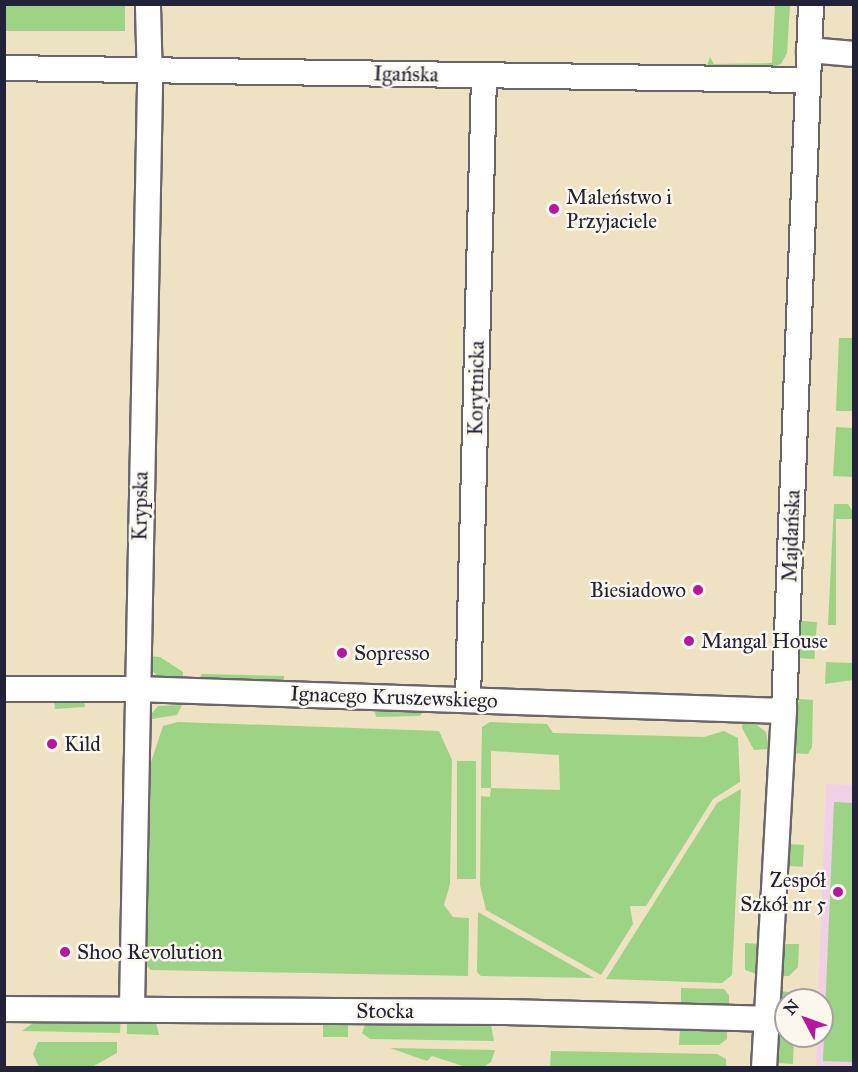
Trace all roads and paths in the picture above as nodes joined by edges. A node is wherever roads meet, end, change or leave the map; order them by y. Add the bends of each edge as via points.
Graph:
1 (148, 4) edge
2 (811, 4) edge
3 (809, 50) junction
4 (854, 54) edge
5 (4, 68) edge
6 (150, 72) junction
7 (484, 76) junction
8 (808, 80) junction
9 (4, 689) edge
10 (136, 689) junction
11 (468, 700) junction
12 (784, 711) junction
13 (132, 1007) junction
14 (4, 1009) edge
15 (766, 1019) junction
16 (764, 1068) edge

1 - 6 street, Krypska
2 - 3 street, Majdańska
3 - 4 street
3 - 8 street, Majdańska
5 - 6 street, Igańska
6 - 7 street, Igańska
6 - 10 street, Krypska
7 - 8 street, Igańska
7 - 11 street, Korytnicka
8 - 12 street, Majdańska
9 - 10 street, Ignacego Kruszewskiego
10 - 11 street, Ignacego Kruszewskiego
10 - 13 street, Krypska
11 - 12 street, Ignacego Kruszewskiego
12 - 15 street, Majdańska
13 - 14 street, Stocka
13 - 15 street, Stocka
15 - 16 street, Majdańska

